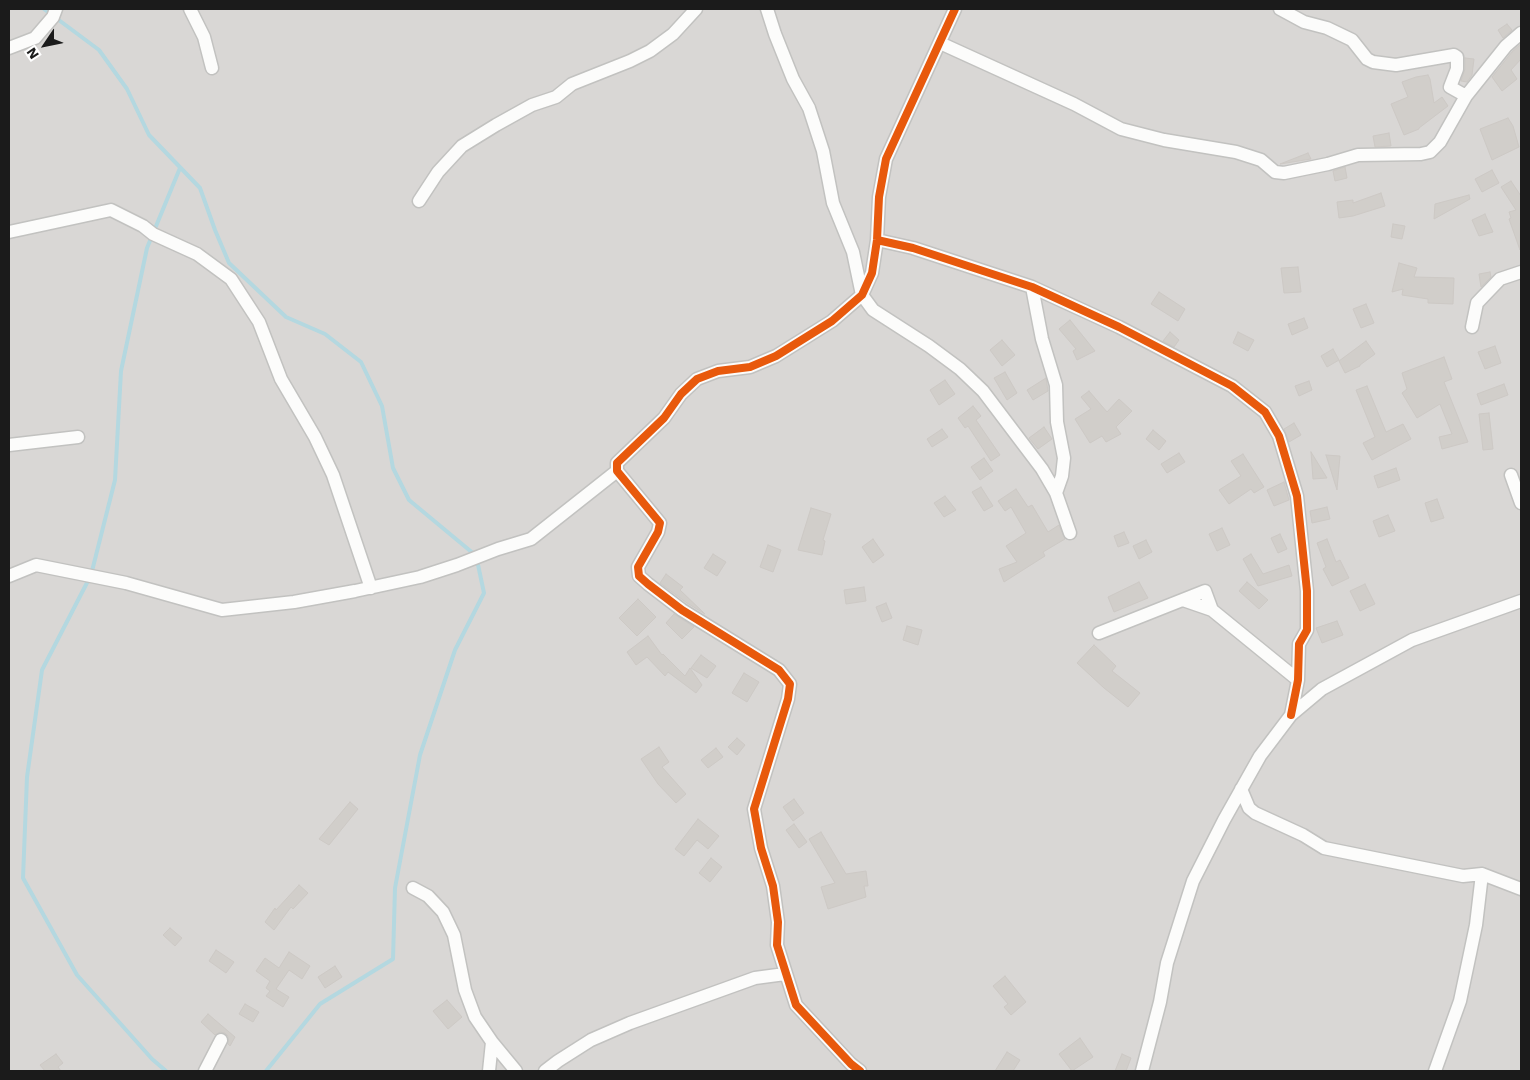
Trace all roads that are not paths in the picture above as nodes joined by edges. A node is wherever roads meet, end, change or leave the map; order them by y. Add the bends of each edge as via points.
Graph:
1 (56, 9) edge
2 (190, 9) edge
3 (696, 9) edge
4 (767, 9) edge
5 (955, 9) edge
6 (1280, 9) edge
7 (1521, 33) edge
8 (940, 43) junction
9 (9, 48) edge
10 (212, 68) dead end
11 (1466, 96) junction
12 (419, 201) dead end
13 (9, 232) edge
14 (877, 240) junction
15 (1521, 272) edge
16 (1032, 287) junction
17 (862, 295) junction
18 (1472, 327) dead end
19 (78, 437) dead end
20 (9, 445) edge
21 (617, 471) junction
22 (1511, 475) dead end
23 (1056, 493) junction
24 (1521, 503) edge
25 (1070, 533) dead end
26 (9, 576) edge
27 (371, 588) junction
28 (1521, 600) edge
29 (1099, 634) dead end
30 (1298, 680) junction
31 (1290, 716) junction
32 (1241, 789) junction
33 (1482, 874) junction
34 (413, 888) dead end
35 (1521, 889) edge
36 (785, 974) junction
37 (221, 1040) dead end
38 (492, 1042) junction
39 (206, 1071) edge
40 (489, 1071) edge
41 (516, 1071) edge
42 (545, 1071) edge
43 (860, 1071) edge
44 (1142, 1071) edge
45 (1435, 1071) edge

1 - 9 street via 34,38
2 - 10 street via 204,37
3 - 12 street via 674,34 650,51 572,84 556,97 532,106 462,146 438,172
4 - 17 street via 793,79 812,116 833,203 853,252
5 - 8 street
6 - 11 street via 1352,40 1373,62 1396,65 1454,55 1457,69 1450,87
7 - 11 street via 1506,46
8 - 11 street via 1121,129 1236,152 1261,160 1275,172 1284,173 1358,155 1430,152 1440,142
8 - 14 street via 886,159
13 - 27 street via 111,210 197,254 231,279 259,322 280,379 315,437 333,475
14 - 16 street via 914,248
14 - 17 street via 872,273
15 - 18 street via 1500,279 1477,303
16 - 23 street via 1042,339 1056,384 1057,422 1064,458
16 - 30 street via 1119,327 1232,386 1265,412 1279,436 1297,496 1307,591 1307,630 1299,644
17 - 21 street via 832,321 776,356 750,367 718,371 697,379 681,394 664,418 618,462
17 - 23 street via 873,310 929,346 983,391 1042,469
19 - 20 street
21 - 27 street via 531,539 420,577
21 - 36 street via 660,523 638,567 639,576 682,610 779,670 790,684 754,809 761,848 773,886 778,922 777,946
22 - 24 street
23 - 25 street
26 - 27 street via 36,565 126,583 222,610 294,602
28 - 31 street via 1412,640 1322,689
29 - 30 street via 1205,591 1212,610
30 - 31 street
31 - 32 street via 1260,756
32 - 33 street via 1249,808 1255,813 1324,848 1464,876
32 - 44 street via 1193,882 1167,963
33 - 35 street
33 - 45 street via 1476,925 1460,1001
34 - 38 street via 428,896 443,912 454,935 465,990 475,1017
36 - 42 street via 755,978 630,1022 591,1040
36 - 43 street via 796,1005
37 - 39 street
38 - 40 street
38 - 41 street

